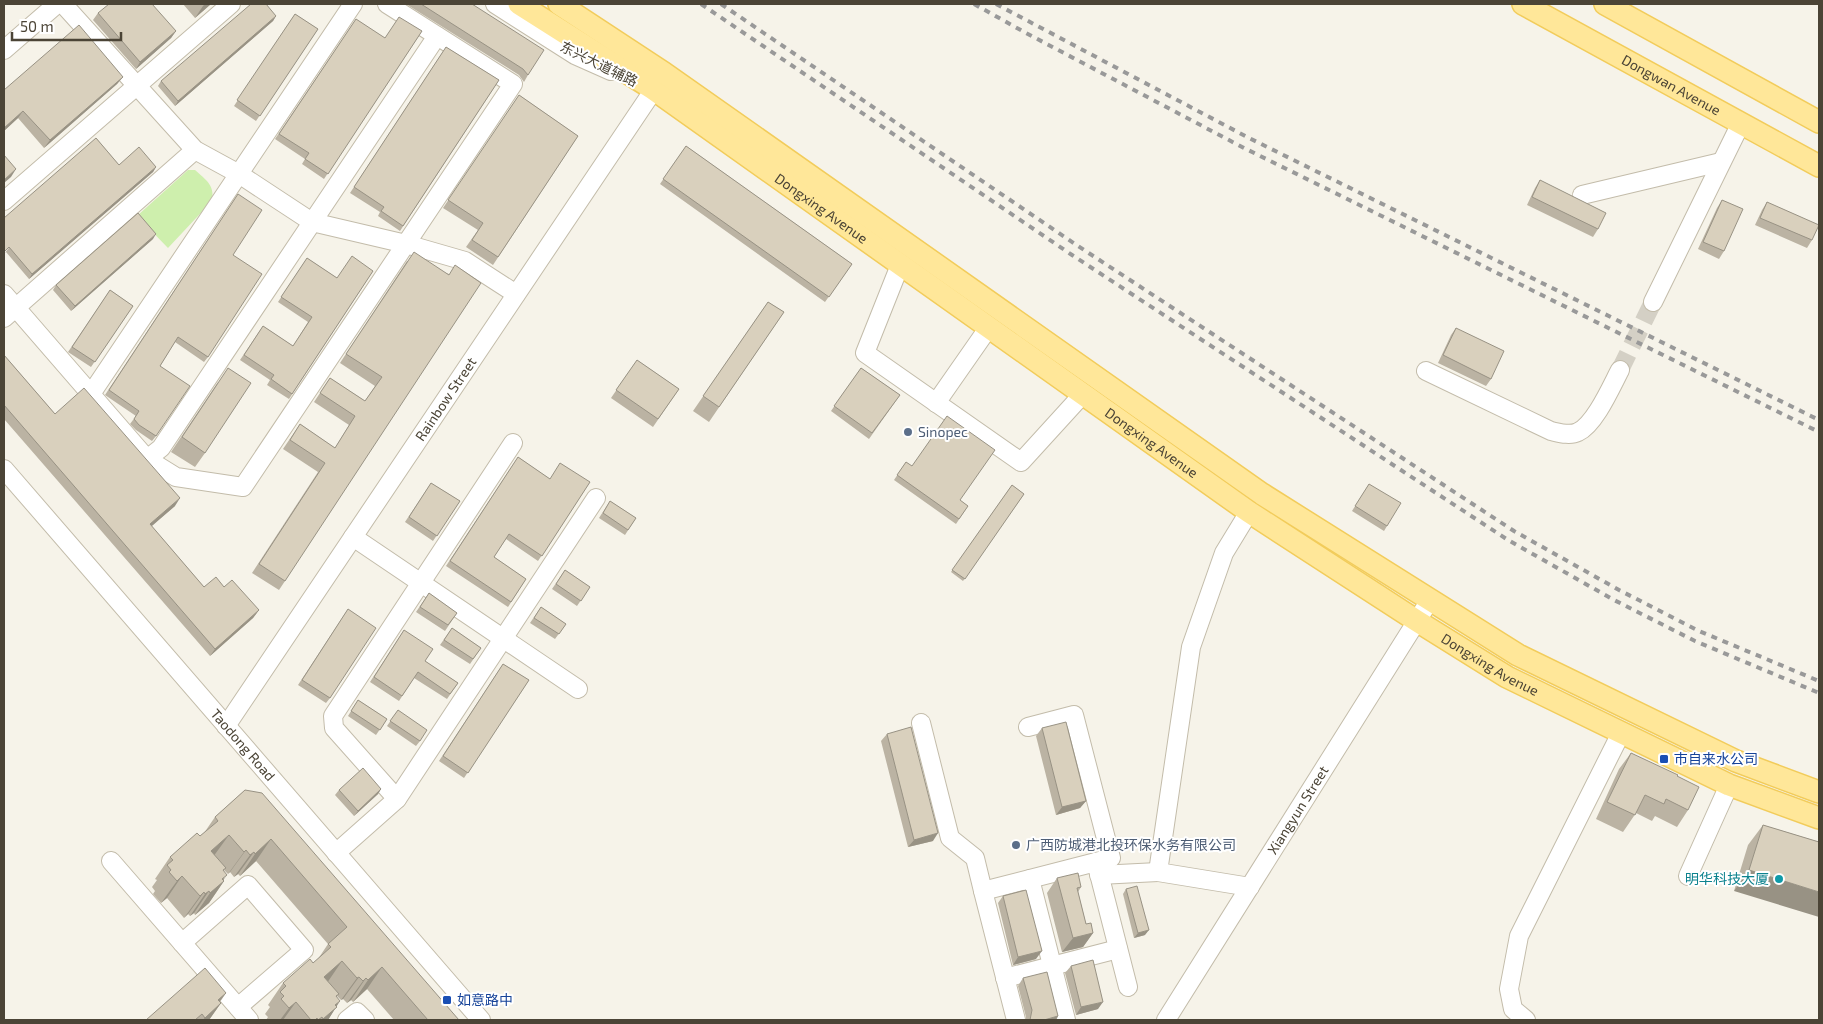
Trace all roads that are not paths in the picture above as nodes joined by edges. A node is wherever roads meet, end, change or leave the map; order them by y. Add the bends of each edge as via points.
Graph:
1 (56, 4) edge
2 (63, 4) edge
3 (231, 4) edge
4 (353, 4) edge
5 (387, 4) edge
6 (495, 4) edge
7 (559, 4) edge
8 (1523, 4) edge
9 (1614, 6) edge
10 (516, 9) edge
11 (437, 36) junction
12 (4, 50) edge
13 (659, 81) junction
14 (137, 86) junction
15 (1819, 122) edge
16 (1741, 123) junction
17 (195, 150) junction
18 (1722, 162) junction
19 (1819, 166) edge
20 (239, 174) junction
21 (1582, 195) dead end
22 (4, 201) edge
23 (312, 222) junction
24 (406, 244) junction
25 (900, 265) junction
26 (4, 294) edge
27 (516, 294) junction
28 (1653, 302) tunnel mouth
29 (10, 312) edge
30 (989, 327) junction
31 (1620, 370) tunnel mouth
32 (1426, 371) dead end
33 (91, 394) junction
34 (1083, 394) junction
35 (936, 402) junction
36 (513, 442) dead end
37 (147, 459) junction
38 (4, 469) edge
39 (596, 498) dead end
40 (1249, 512) junction
41 (353, 537) junction
42 (421, 583) junction
43 (1430, 600) junction
44 (1416, 621) junction
45 (504, 638) junction
46 (578, 689) dead end
47 (921, 724) dead end
48 (226, 726) junction
49 (1028, 727) dead end
50 (1621, 733) junction
51 (1729, 785) junction
52 (1819, 792) edge
53 (398, 799) junction
54 (1819, 818) edge
55 (336, 853) junction
56 (111, 861) dead end
57 (1098, 868) junction
58 (1158, 872) junction
59 (1688, 876) dead end
60 (1030, 879) junction
61 (1250, 887) junction
62 (983, 892) junction
63 (182, 943) junction
64 (1118, 949) junction
65 (1052, 966) junction
66 (1005, 978) junction
67 (1128, 987) dead end
68 (244, 1014) edge
69 (347, 1020) edge
70 (365, 1020) edge
71 (481, 1020) edge
72 (1016, 1020) edge
73 (1066, 1020) edge
74 (1166, 1020) edge
75 (1526, 1020) edge

1 - 12 street
2 - 14 street
3 - 14 street
4 - 20 street
5 - 11 street
6 - 10 street
7 - 13 main road, Dongxing Avenue
8 - 16 main road, Dongwan Avenue
9 - 15 main road
10 - 13 main road, Dongxing Avenue
11 - 23 street
11 - 24 street via 513,84
13 - 25 main road, Dongxing Avenue
13 - 27 street, Rainbow Street
13 - 43 main road, Dongxing Avenue via 1262,494
14 - 17 street
14 - 22 street
16 - 18 street
16 - 19 main road, Dongwan Avenue
17 - 20 street
17 - 29 street
18 - 21 street
18 - 28 street
20 - 23 street
20 - 33 street
23 - 24 street
23 - 37 street via 161,448
24 - 27 street via 465,261
24 - 37 street via 243,487 176,477
25 - 30 main road, Dongxing Avenue
25 - 35 street via 865,353
26 - 29 street
27 - 41 street, Rainbow Street
29 - 33 street
30 - 34 main road, Dongxing Avenue
30 - 35 street
31 - 32 street via 1591,422 1578,432 1564,434 1551,432
33 - 37 street
34 - 35 street via 1021,462
34 - 40 main road, Dongxing Avenue
36 - 42 street
38 - 48 street, Taodong Road
39 - 45 street
40 - 44 main road, Dongxing Avenue
40 - 58 street via 1224,553 1191,647
41 - 42 street
41 - 48 street, Rainbow Street
42 - 45 street
42 - 53 street via 333,716 334,728
43 - 44 street, Xiangyun Street
43 - 52 main road, Dongxing Avenue via 1518,655 1736,761
44 - 50 main road, Dongxing Avenue via 1507,677
44 - 61 street, Xiangyun Street
45 - 46 street
45 - 53 street
47 - 62 street via 950,838 975,858
48 - 55 street, Taodong Road
49 - 57 street via 1074,715 1111,858
50 - 51 main road, Dongxing Avenue
50 - 75 street via 1519,936 1509,989 1513,1009
51 - 54 main road, Dongxing Avenue
51 - 59 street
53 - 55 street
55 - 71 street, Taodong Road
56 - 63 street
57 - 58 street
57 - 60 street
57 - 64 street
58 - 61 street
60 - 62 street
60 - 65 street
61 - 74 street, Xiangyun Street
62 - 66 street
63 - 68 street
63 - 68 street via 248,885 304,950
64 - 65 street
64 - 67 street
65 - 66 street
65 - 73 street
66 - 72 street
69 - 70 street via 357,1012

